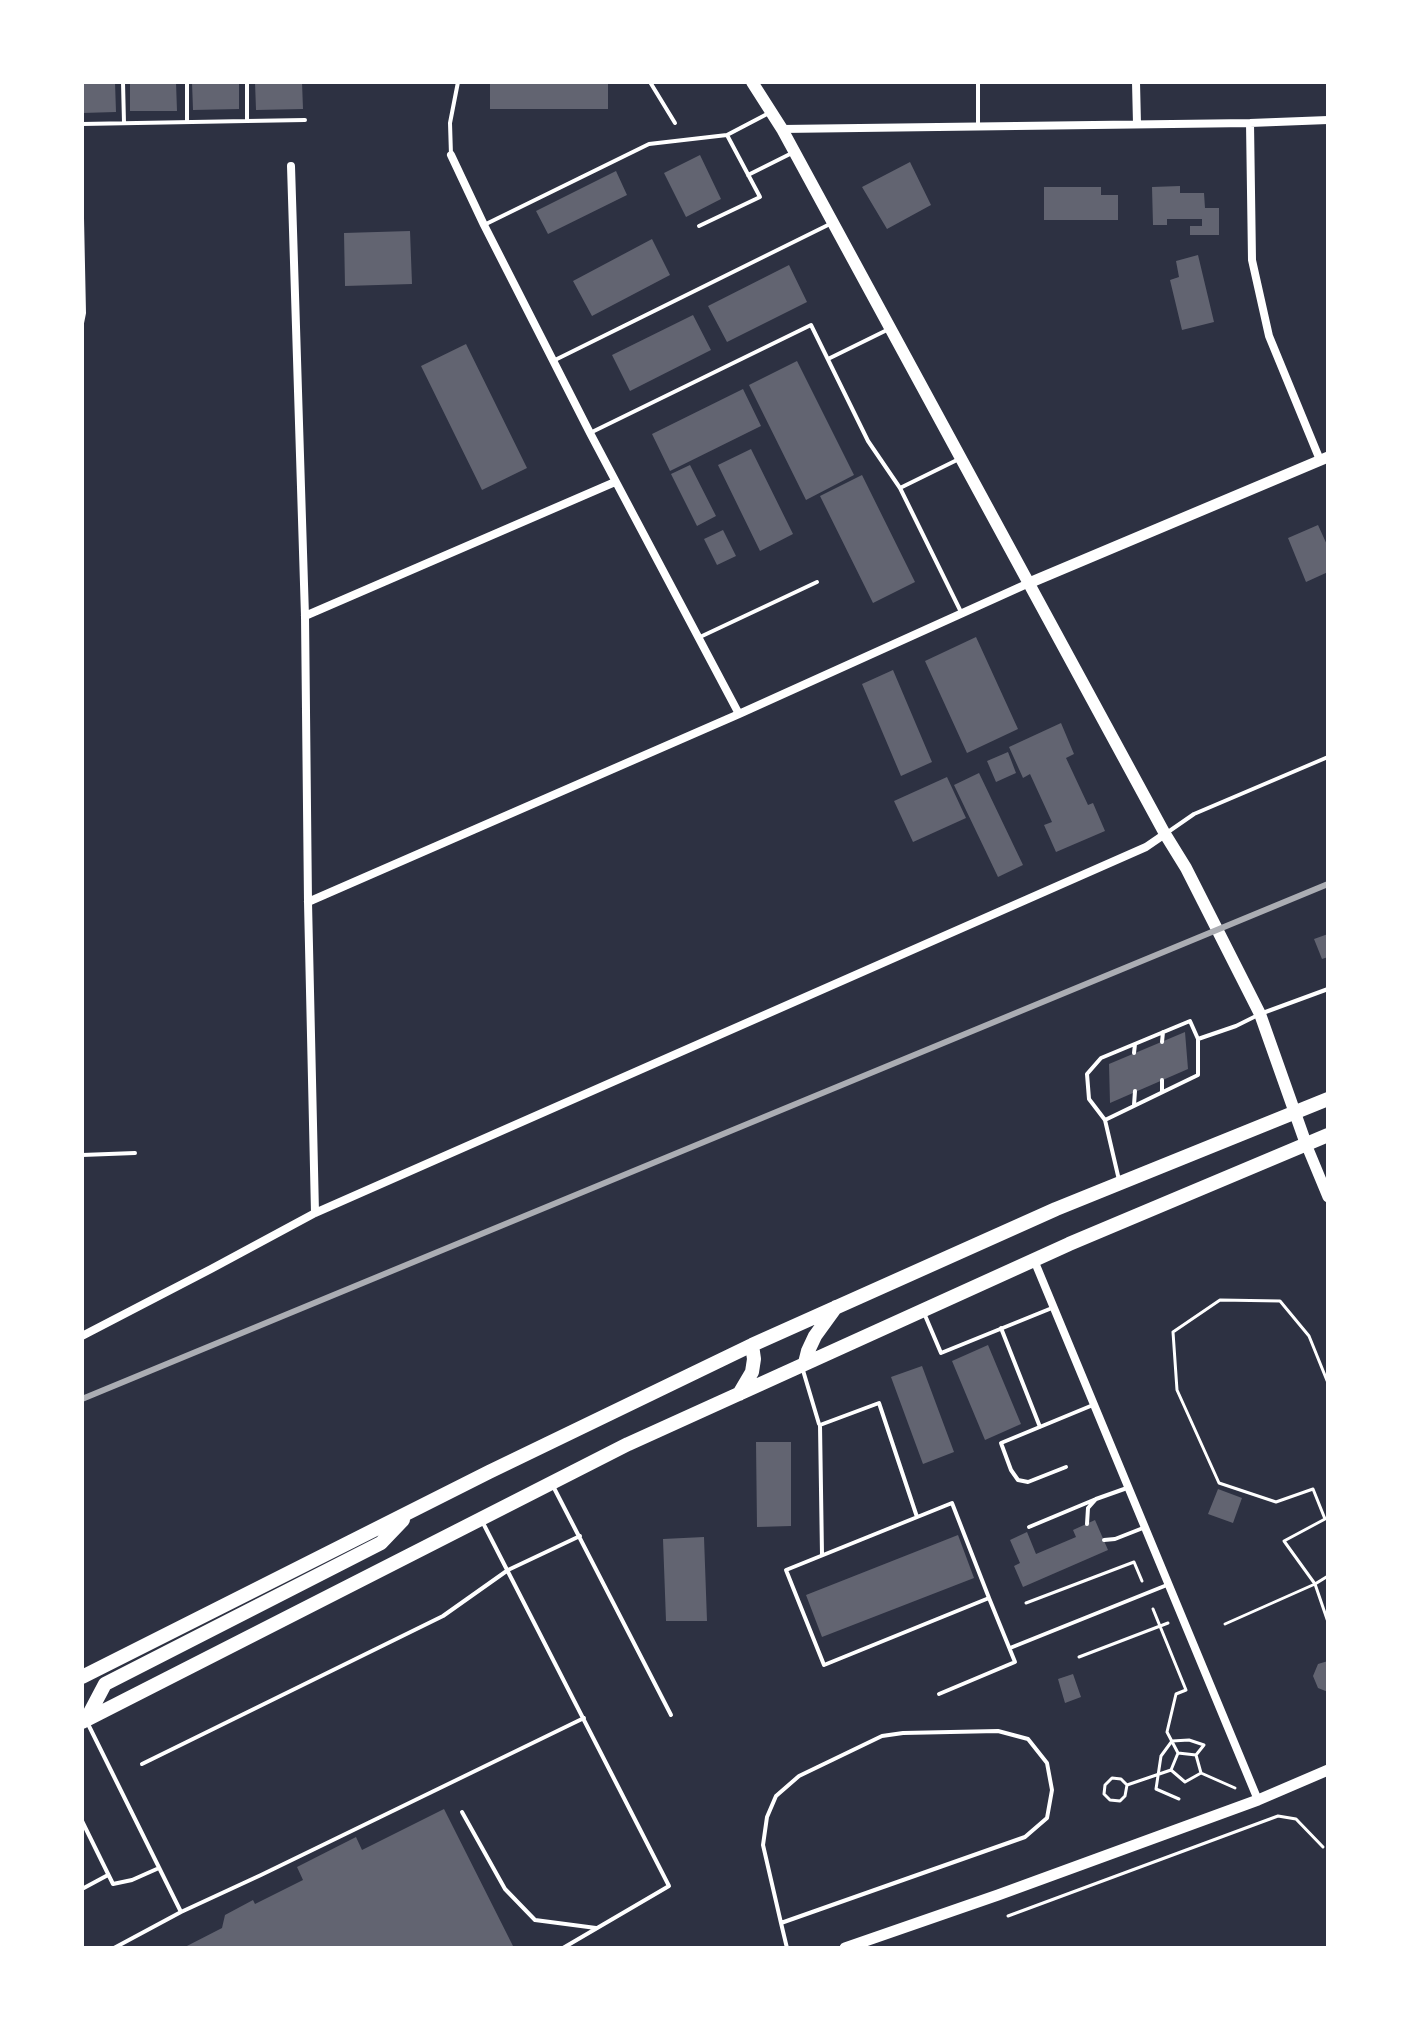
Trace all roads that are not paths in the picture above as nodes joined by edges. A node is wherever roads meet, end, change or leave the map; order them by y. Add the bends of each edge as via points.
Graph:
1 (123, 82) edge
2 (187, 82) edge
3 (247, 82) edge
4 (458, 82) edge
5 (650, 82) edge
6 (752, 82) edge
7 (978, 82) edge
8 (1136, 82) edge
9 (771, 112) junction
10 (305, 120) dead end
11 (1328, 120) edge
12 (247, 121) junction
13 (187, 122) junction
14 (124, 123) junction
15 (675, 123) dead end
16 (1250, 123) junction
17 (82, 124) edge
18 (1137, 124) junction
19 (978, 126) junction
20 (782, 129) junction
21 (727, 135) junction
22 (794, 151) junction
23 (451, 155) joint
24 (291, 166) dead end
25 (748, 175) junction
26 (82, 218) edge
27 (833, 223) junction
28 (484, 225) junction
29 (699, 226) dead end
30 (82, 323) edge
31 (891, 328) junction
32 (828, 359) junction
33 (553, 361) junction
34 (590, 433) junction
35 (961, 458) junction
36 (1324, 458) edge
37 (615, 482) junction
38 (900, 488) junction
39 (817, 582) dead end
40 (1029, 583) junction
41 (962, 614) junction
42 (305, 616) junction
43 (698, 638) junction
44 (739, 714) junction
45 (1328, 757) edge
46 (1165, 834) junction
47 (308, 902) junction
48 (1328, 989) edge
49 (1260, 1014) junction
50 (1163, 1032) junction
51 (1198, 1039) junction
52 (1162, 1042) dead end
53 (1135, 1044) junction
54 (1134, 1053) dead end
55 (1162, 1080) dead end
56 (1135, 1091) dead end
57 (1162, 1092) junction
58 (1328, 1099) edge
59 (1134, 1106) junction
60 (1295, 1112) junction
61 (1105, 1120) junction
62 (1328, 1135) edge
63 (1306, 1144) junction
64 (135, 1153) dead end
65 (82, 1155) edge
66 (1120, 1183) junction
67 (1328, 1197) edge
68 (315, 1213) junction
69 (1034, 1260) junction
70 (1055, 1306) junction
71 (836, 1307) junction
72 (923, 1311) junction
73 (1001, 1328) junction
74 (82, 1336) edge
75 (752, 1345) junction
76 (804, 1364) junction
77 (738, 1394) junction
78 (1095, 1404) junction
79 (820, 1425) junction
80 (1040, 1427) junction
81 (1066, 1467) dead end
82 (552, 1483) junction
83 (1129, 1487) junction
84 (1096, 1499) junction
85 (412, 1512) junction
86 (917, 1517) junction
87 (481, 1519) junction
88 (1087, 1524) dead end
89 (1029, 1527) dead end
90 (1145, 1527) junction
91 (580, 1536) junction
92 (1104, 1540) dead end
93 (822, 1555) junction
94 (508, 1570) junction
95 (1169, 1584) junction
96 (989, 1598) junction
97 (1010, 1648) junction
98 (82, 1677) edge
99 (939, 1694) dead end
100 (671, 1715) dead end
101 (584, 1718) junction
102 (84, 1721) edge
103 (142, 1764) dead end
104 (1328, 1770) edge
105 (1258, 1800) junction
106 (462, 1812) dead end
107 (82, 1821) edge
108 (159, 1868) junction
109 (108, 1875) junction
110 (82, 1889) edge
111 (181, 1912) junction
112 (781, 1923) junction
113 (596, 1928) junction
114 (114, 1948) edge
115 (563, 1948) edge
116 (787, 1948) edge
117 (845, 1948) edge

1 - 14 lane
2 - 13 lane
3 - 12 lane
4 - 23 lane via 450,123
5 - 15 lane
6 - 9 main road
7 - 19 lane
8 - 18 street
9 - 20 main road
9 - 21 lane
10 - 12 lane
11 - 16 street
12 - 13 lane
13 - 14 lane
14 - 17 lane
16 - 18 street
16 - 36 street via 1252,260 1269,336
18 - 19 street
19 - 20 street
20 - 22 main road
21 - 25 lane
21 - 28 lane via 649,144
22 - 25 lane
22 - 27 main road
23 - 28 street
24 - 42 street
25 - 29 lane via 760,197
26 - 30 lane
27 - 31 main road
27 - 33 lane
28 - 33 street
31 - 32 lane
31 - 35 main road
32 - 34 lane via 811,325
32 - 38 lane via 868,441
33 - 34 street
34 - 37 street
35 - 38 lane
35 - 40 main road
36 - 40 street
37 - 42 street
37 - 43 street
38 - 41 lane
39 - 43 lane
40 - 41 street
40 - 46 main road
41 - 44 street
42 - 47 street
43 - 44 street
44 - 47 street
45 - 46 lane via 1194,814
46 - 49 main road
46 - 68 street via 1146,847
47 - 68 street
48 - 49 lane
49 - 51 lane
49 - 60 main road
50 - 51 lane via 1190,1021
50 - 52 lane
50 - 53 lane
51 - 57 lane via 1198,1075
53 - 54 lane
53 - 61 lane via 1101,1058 1087,1074 1089,1099
55 - 57 lane
56 - 59 lane
57 - 59 lane
58 - 60 main road
59 - 61 lane
60 - 63 main road
60 - 66 main road
61 - 66 lane
62 - 63 main road
63 - 67 street
63 - 69 main road
64 - 65 lane
66 - 71 main road
68 - 74 street
69 - 70 street
69 - 72 main road
70 - 73 lane
70 - 78 street
71 - 75 main road
71 - 76 main road via 815,1336
72 - 73 lane via 941,1353
72 - 76 main road
73 - 80 lane
75 - 77 main road via 752,1372
75 - 85 main road
76 - 77 main road
76 - 79 lane
77 - 82 main road
78 - 80 lane
78 - 83 street
79 - 86 lane via 879,1403
79 - 93 lane
80 - 81 lane via 1001,1443 1011,1470 1018,1480 1028,1482
82 - 87 main road
82 - 91 lane
83 - 84 lane
83 - 90 street
84 - 88 lane via 1088,1508
84 - 89 lane
85 - 98 main road
85 - 102 main road via 381,1543 105,1684
86 - 93 lane
86 - 96 lane via 952,1503
87 - 94 lane
87 - 102 main road
90 - 92 lane
90 - 95 street
91 - 94 lane
91 - 100 lane
93 - 96 lane via 786,1570 824,1665
94 - 101 lane
94 - 103 lane via 443,1616
95 - 97 lane
95 - 105 street
96 - 97 lane
97 - 99 lane via 1015,1662
101 - 111 lane
101 - 113 lane via 669,1886
102 - 108 lane
104 - 105 street
105 - 117 street
106 - 113 lane via 505,1889 535,1920
107 - 109 lane
108 - 109 lane via 119,1884
108 - 111 lane
109 - 110 lane
111 - 114 lane
112 - 112 lane via 763,1845 776,1796 799,1776 882,1736 903,1733 998,1731 1028,1739 1047,1763 1052,1790 1047,1818 1025,1837
112 - 116 lane
113 - 115 lane

